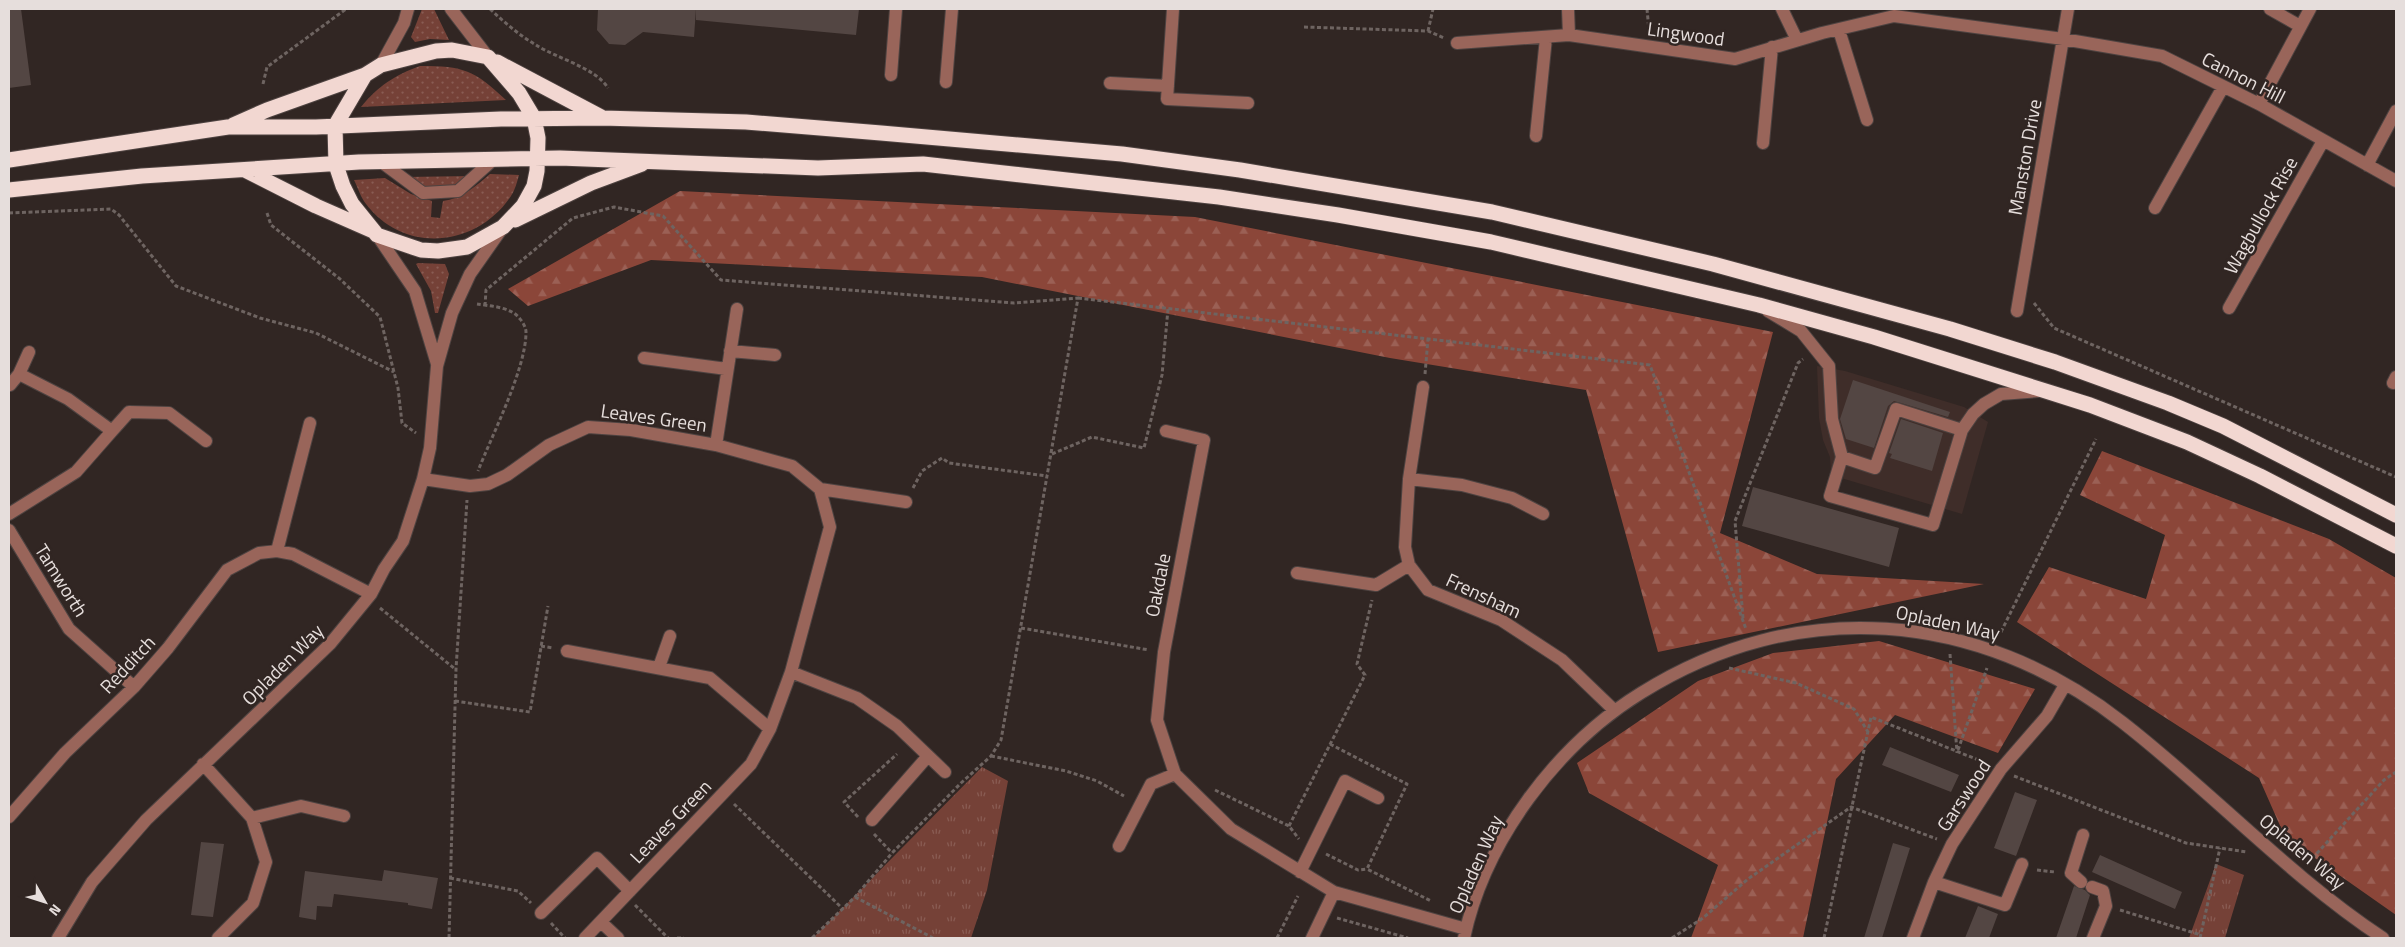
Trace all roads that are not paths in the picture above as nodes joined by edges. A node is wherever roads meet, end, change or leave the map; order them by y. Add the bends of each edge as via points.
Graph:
1 (408, 9) edge
2 (451, 9) edge
3 (896, 9) edge
4 (952, 9) edge
5 (1173, 9) edge
6 (1568, 9) edge
7 (1782, 9) edge
8 (2068, 9) edge
9 (2270, 9) edge
10 (2310, 9) edge
11 (1893, 12) edge
12 (2300, 26) junction
13 (1839, 30) junction
14 (1569, 35) junction
15 (1546, 38) junction
16 (2063, 39) junction
17 (1797, 40) junction
18 (1457, 43) dead end
19 (1772, 47) junction
20 (490, 58) junction
21 (380, 65) junction
22 (891, 74) dead end
23 (365, 75) junction
24 (946, 82) dead end
25 (1110, 83) dead end
26 (1168, 86) junction
27 (2223, 86) junction
28 (1248, 103) dead end
29 (2258, 104) junction
30 (2396, 111) edge
31 (534, 118) junction
32 (602, 118) junction
33 (1867, 120) dead end
34 (335, 126) junction
35 (228, 127) junction
36 (1536, 136) dead end
37 (2323, 141) junction
38 (1763, 143) dead end
39 (538, 158) junction
40 (494, 159) junction
41 (9, 160) edge
42 (380, 161) junction
43 (648, 162) junction
44 (336, 165) junction
45 (2367, 165) junction
46 (245, 170) junction
47 (2396, 181) edge
48 (9, 190) edge
49 (2155, 208) dead end
50 (506, 225) junction
51 (376, 233) junction
52 (1759, 305) junction
53 (2017, 306) road end
54 (2230, 308) dead end
55 (737, 309) dead end
56 (730, 351) junction
57 (29, 352) dead end
58 (775, 355) dead end
59 (644, 358) dead end
60 (437, 366) junction
61 (728, 368) junction
62 (19, 374) junction
63 (10, 385) dead end
64 (1424, 387) road end
65 (2044, 390) junction
66 (310, 423) dead end
67 (1962, 430) junction
68 (112, 431) junction
69 (1166, 431) dead end
70 (206, 441) dead end
71 (716, 445) junction
72 (1842, 457) junction
73 (423, 479) junction
74 (1409, 480) junction
75 (820, 489) junction
76 (906, 502) road end
77 (9, 514) edge
78 (1543, 514) dead end
79 (2396, 515) edge
80 (9, 530) edge
81 (2396, 546) edge
82 (277, 550) junction
83 (1409, 565) junction
84 (1296, 572) dead end
85 (371, 594) junction
86 (670, 636) dead end
87 (568, 651) dead end
88 (659, 667) junction
89 (791, 672) junction
90 (2065, 685) junction
91 (134, 687) junction
92 (1614, 710) junction
93 (770, 729) junction
94 (928, 756) junction
95 (203, 764) junction
96 (945, 772) dead end
97 (1175, 774) junction
98 (1378, 798) dead end
99 (344, 816) dead end
100 (9, 817) edge
101 (252, 818) junction
102 (872, 820) dead end
103 (2083, 835) dead end
104 (1118, 846) dead end
105 (2022, 864) road end
106 (1300, 872) junction
107 (1934, 882) junction
108 (1334, 892) junction
109 (628, 893) junction
110 (541, 913) road end
111 (601, 922) junction
112 (1465, 934) edge
113 (58, 938) edge
114 (218, 938) edge
115 (585, 938) edge
116 (618, 938) edge
117 (1312, 938) edge
118 (1913, 938) edge
119 (2093, 938) edge
120 (2383, 938) edge

1 - 21 street
2 - 20 street
3 - 22 street
4 - 24 street
5 - 26 street
6 - 14 street
7 - 17 street
8 - 16 street, Manston Drive
9 - 12 street
10 - 12 street
11 - 13 street, Lingwood
11 - 16 street, Lingwood
12 - 29 street
13 - 17 street, Lingwood
13 - 33 street
14 - 15 street, Lingwood
14 - 19 street, Lingwood via 1735,59
15 - 18 street, Lingwood
15 - 36 street
16 - 27 street, Cannon Hill via 2162,56
16 - 53 street, Manston Drive
17 - 19 street, Lingwood
19 - 38 street
20 - 21 highway via 452,50 436,51
20 - 31 highway via 519,93
20 - 32 highway
21 - 23 highway
23 - 34 highway
23 - 35 highway
25 - 26 street
26 - 28 street via 1167,99
27 - 29 street, Cannon Hill
27 - 49 street
29 - 37 street, Cannon Hill
30 - 45 street
31 - 32 highway
31 - 34 highway
31 - 39 highway
32 - 79 highway via 746,122 1122,154 1492,212 1783,282 2055,362 2223,426
34 - 35 highway
34 - 44 highway
35 - 41 highway
37 - 45 street, Cannon Hill
37 - 54 street, Wagbullock Rise
39 - 40 highway
39 - 43 highway
39 - 50 highway via 534,186 523,206
40 - 42 highway
40 - 42 street via 458,191 423,193
42 - 44 highway
43 - 50 highway via 591,183
43 - 52 highway via 818,168 923,164 1210,196 1338,214 1492,242
44 - 46 highway
44 - 51 highway via 352,204
45 - 47 street, Cannon Hill
46 - 48 highway via 142,176
46 - 51 highway
50 - 51 highway via 467,247 438,251 421,250
50 - 60 street, Opladen Way via 460,292
51 - 60 street, Opladen Way via 415,291
52 - 65 highway
52 - 72 street via 1801,331 1829,366 1832,420
55 - 56 street, Leaves Green
56 - 58 street
56 - 61 street, Leaves Green
57 - 62 street
59 - 61 street
60 - 73 street, Opladen Way
61 - 71 street, Leaves Green
62 - 63 street
62 - 68 street via 68,399
64 - 74 street, Frensham
65 - 67 street via 2002,394 1978,409
65 - 81 highway via 2187,442
66 - 82 street
67 - 72 street via 1896,409 1875,468
67 - 72 street via 1933,525 1830,496
68 - 70 street via 129,412 170,413
68 - 77 street via 76,472
69 - 97 street, Oakdale via 1204,440 1164,652 1157,720
71 - 73 street, Leaves Green via 631,430 588,427 549,445 507,475 488,484 470,486
71 - 75 street, Leaves Green via 792,466
73 - 85 street, Opladen Way via 403,541
74 - 78 street via 1462,485 1512,498
74 - 83 street, Frensham via 1404,547
75 - 76 street
75 - 89 street, Leaves Green via 830,526
80 - 91 street, Tamworth via 69,629
82 - 85 street via 293,554
82 - 91 street, Redditch via 259,553 227,570
83 - 84 street via 1376,585
83 - 92 street, Frensham via 1428,590 1501,620 1562,660
85 - 95 street, Opladen Way via 330,644
86 - 88 street
87 - 88 street
88 - 93 street via 710,678
89 - 93 street, Leaves Green
89 - 94 street via 857,698 897,726
90 - 92 street, Opladen Way via 2009,656 1954,639 1899,628 1860,627 1751,642 1699,661
90 - 107 street, Garswood via 2046,716 2001,770 1952,844
90 - 120 street, Opladen Way via 2121,720 2299,873
91 - 100 street, Redditch via 65,753
92 - 112 street, Opladen Way via 1557,763 1516,817 1486,876
93 - 109 street, Leaves Green via 751,764
94 - 96 street
94 - 102 street
95 - 101 street
95 - 113 street, Opladen Way via 146,820 92,882
97 - 104 street via 1151,784
97 - 106 street, Oakdale via 1231,829
98 - 106 street via 1345,781
99 - 101 street via 301,806
101 - 114 street via 266,862 253,903
103 - 119 street via 2071,873 2087,885 2103,891 2106,906
105 - 107 street via 2005,905
106 - 108 street, Oakdale
107 - 118 street, Garswood
108 - 112 street, Oakdale
108 - 117 street
109 - 110 street, Leaves Green via 596,858
109 - 111 street, Leaves Green
111 - 115 street, Leaves Green
111 - 116 street

